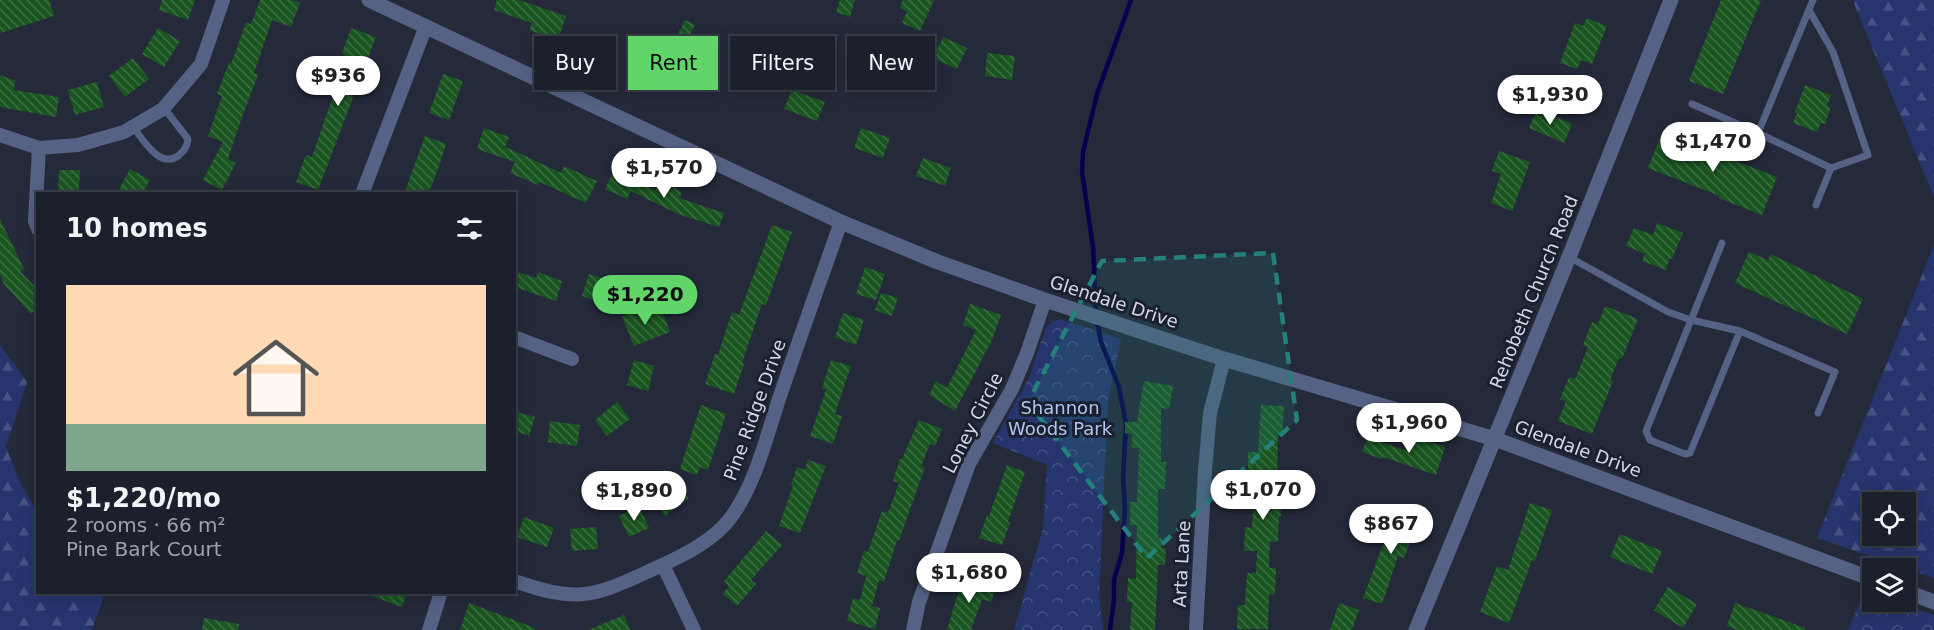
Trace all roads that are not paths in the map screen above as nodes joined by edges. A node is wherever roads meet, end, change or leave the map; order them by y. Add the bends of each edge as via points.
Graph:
1 (224, 0) edge
2 (369, 0) edge
3 (1671, 0) edge
4 (1813, 0) edge
5 (1809, 10) junction
6 (426, 26) junction
7 (1692, 105) dead end
8 (164, 108) junction
9 (133, 126) junction
10 (1758, 133) junction
11 (0, 135) edge
12 (39, 148) junction
13 (1831, 168) junction
14 (363, 192) edge
15 (1816, 205) dead end
16 (841, 222) junction
17 (36, 225) edge
18 (1722, 243) dead end
19 (1569, 257) junction
20 (1045, 300) junction
21 (1691, 320) junction
22 (1740, 330) junction
23 (516, 338) edge
24 (572, 359) dead end
25 (1224, 359) junction
26 (1818, 412) dead end
27 (1495, 439) junction
28 (663, 565) junction
29 (1862, 575) edge
30 (516, 582) edge
31 (440, 594) edge
32 (1916, 594) edge
33 (1933, 599) edge
34 (429, 630) edge
35 (694, 630) edge
36 (913, 630) edge
37 (1196, 630) edge
38 (1416, 630) edge

1 - 8 street via 201,64
2 - 6 street, Glendale Drive
3 - 19 street, Rehobeth Church Road
4 - 5 lane
5 - 10 lane
5 - 13 lane via 1833,52 1868,155
6 - 14 street
6 - 16 street, Glendale Drive
7 - 10 lane
8 - 9 street
8 - 9 lane via 188,140 177,156 167,159 155,154
9 - 12 street via 78,145
10 - 13 lane
11 - 12 street
12 - 17 street
13 - 15 lane
16 - 20 street, Glendale Drive
16 - 28 street, Pine Ridge Drive via 751,483 731,517 710,539
18 - 21 lane
19 - 21 lane via 1668,312
19 - 27 street, Rehobeth Church Road
20 - 25 street, Glendale Drive
20 - 36 street, Loney Circle via 1012,389 969,464 919,602
21 - 22 lane
21 - 22 lane via 1646,431 1650,440 1684,454 1690,453
22 - 26 lane via 1835,372
23 - 24 street
25 - 27 street, Glendale Drive
25 - 37 street, Arta Lane via 1210,413
27 - 29 street, Glendale Drive
27 - 38 street, Rehobeth Church Road
28 - 30 street, Pine Ridge Drive via 586,595 568,596
28 - 35 street
31 - 34 street
32 - 33 street

